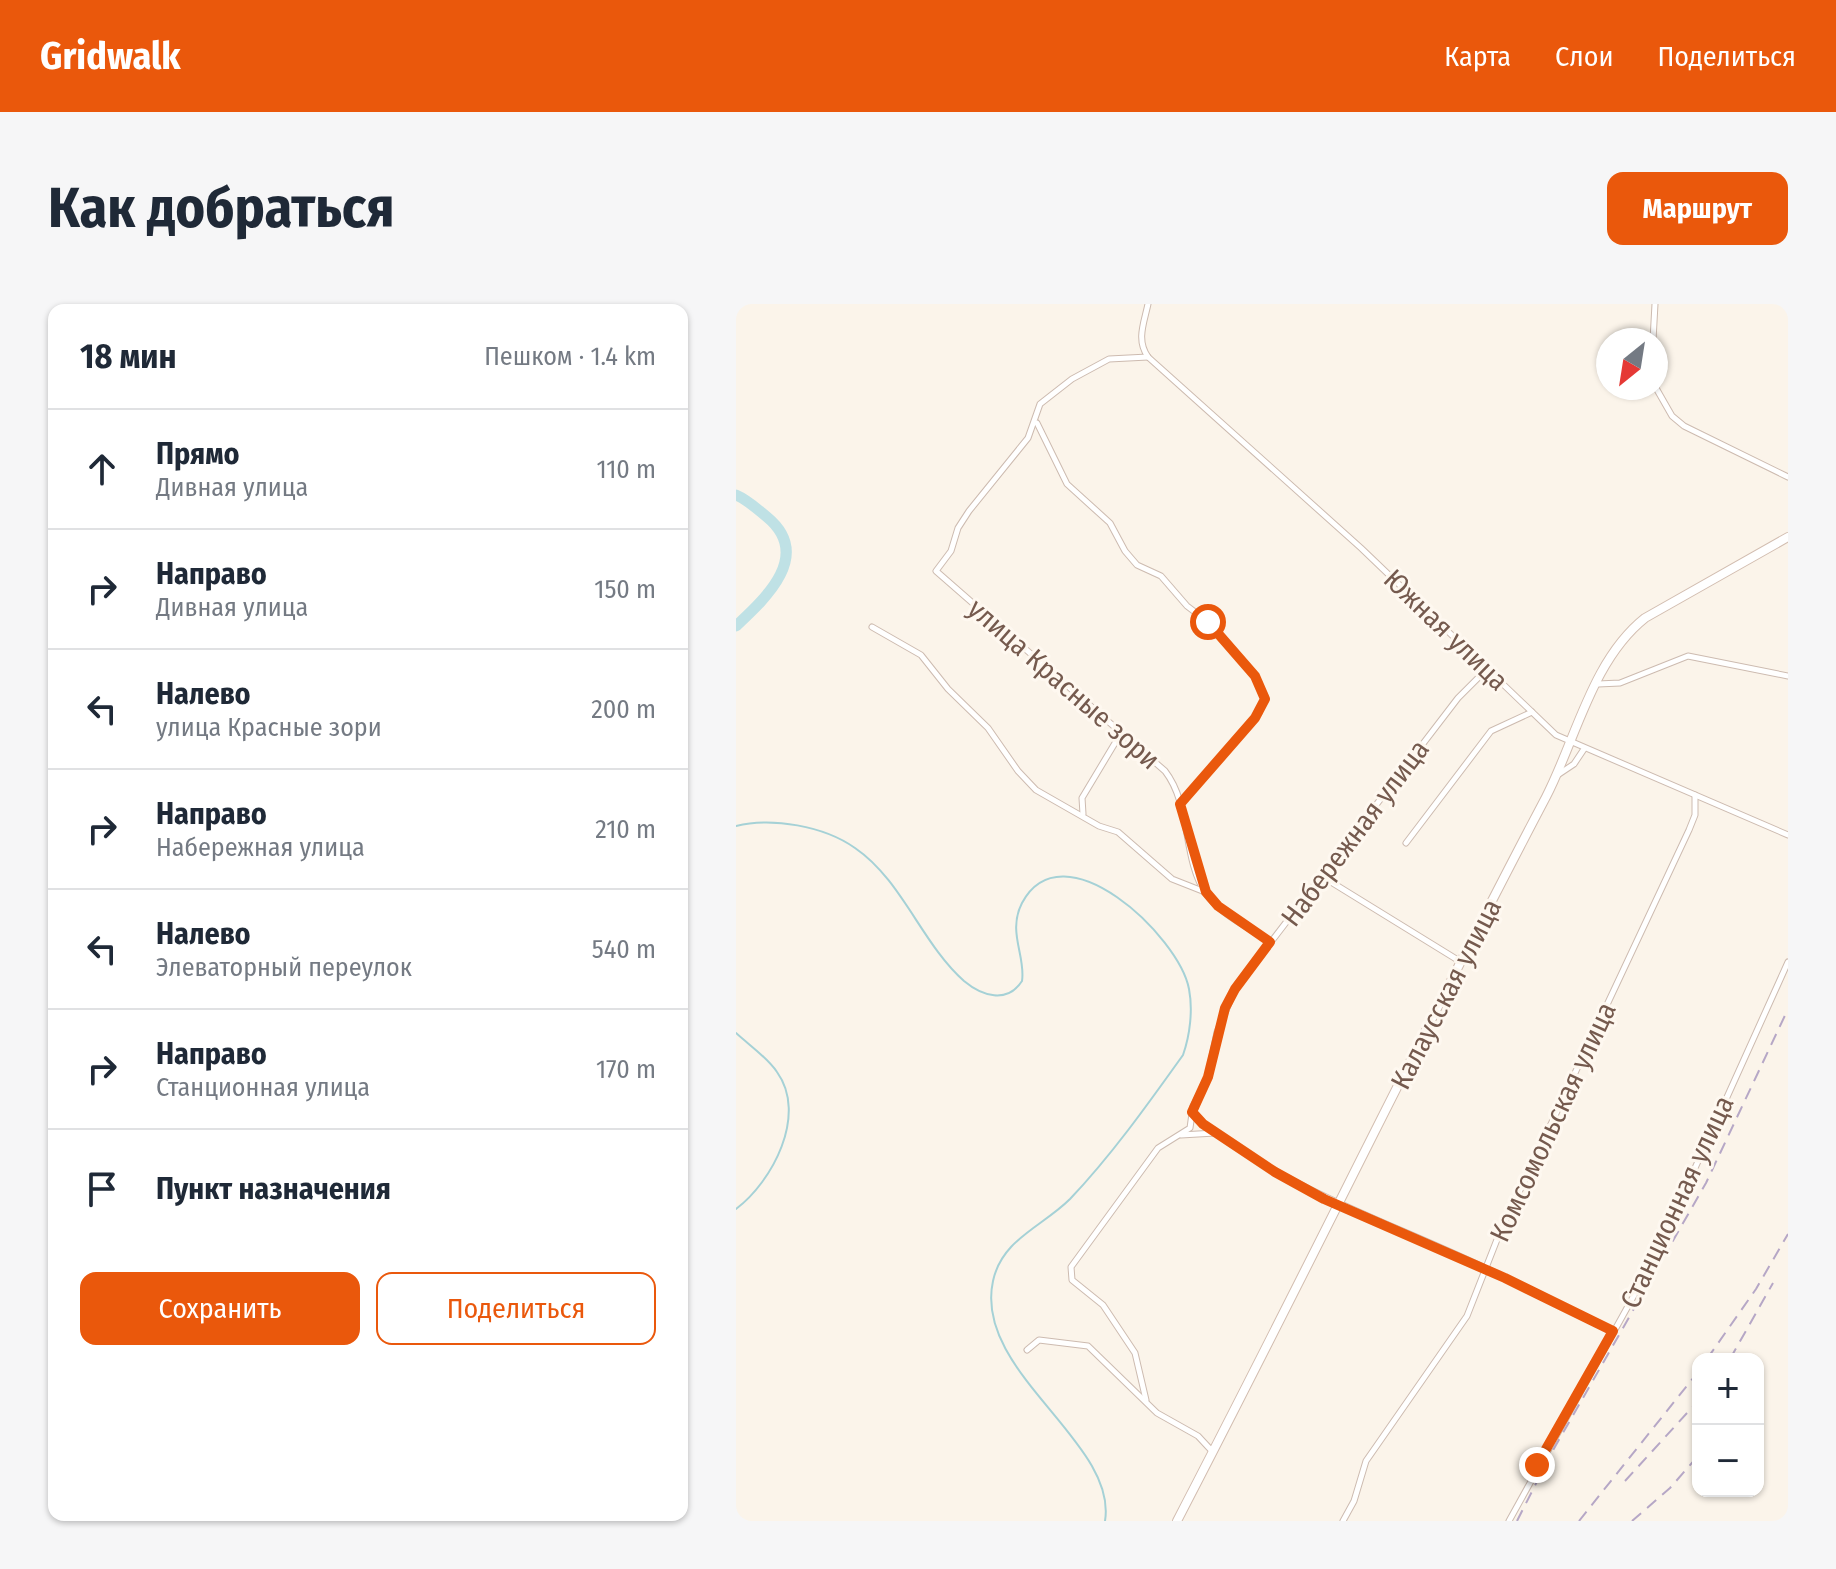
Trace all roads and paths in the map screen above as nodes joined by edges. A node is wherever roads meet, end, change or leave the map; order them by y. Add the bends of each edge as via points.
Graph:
1 (1148, 304) edge
2 (1655, 304) edge
3 (1654, 328) edge
4 (1148, 357) junction
5 (1663, 400) edge
6 (1036, 420) junction
7 (1788, 477) edge
8 (1788, 537) edge
9 (872, 627) dead end
10 (1487, 669) junction
11 (1788, 676) edge
12 (1598, 684) junction
13 (1532, 712) junction
14 (1121, 733) junction
15 (1570, 743) junction
16 (1584, 749) junction
17 (1555, 777) junction
18 (1175, 789) junction
19 (1192, 789) junction
20 (1695, 795) junction
21 (1180, 804) junction
22 (1083, 815) junction
23 (1788, 835) edge
24 (1406, 843) dead end
25 (1323, 877) junction
26 (1206, 892) junction
27 (1270, 942) junction
28 (1788, 962) edge
29 (1462, 963) junction
30 (1194, 1117) junction
31 (1216, 1133) junction
32 (1179, 1135) junction
33 (1338, 1205) junction
34 (1486, 1270) junction
35 (1613, 1331) junction
36 (1027, 1350) dead end
37 (1146, 1400) junction
38 (1211, 1450) junction
39 (1177, 1521) edge
40 (1343, 1521) edge
41 (1509, 1521) edge

1 - 4 street via 1141,348
2 - 3 street
4 - 6 street via 1118,357 1078,376 1040,404
4 - 10 street, Южная улица
5 - 7 street via 1684,426
6 - 14 street, улица Красные зори via 1028,438 958,528 951,551 936,571
6 - 19 street via 1067,484 1110,523 1137,565 1161,576 1208,622 1264,692 1259,713
8 - 12 street, Калаусская улица via 1645,618 1618,646
9 - 22 street via 921,655 1031,785
10 - 13 street, Южная улица
10 - 25 street, Набережная улица via 1458,698
11 - 12 street via 1688,656 1620,683
12 - 15 street, Калаусская улица
13 - 15 street, Южная улица
13 - 24 street via 1491,731
14 - 18 street, улица Красные зори via 1160,766
14 - 22 street via 1082,798
15 - 16 street, Южная улица
15 - 17 street, Калаусская улица
16 - 17 street
16 - 20 street, Южная улица
17 - 29 street, Калаусская улица
18 - 19 street
18 - 21 street, улица Красные зори
19 - 21 street
20 - 23 street, Южная улица
20 - 34 street, Комсомольская улица via 1689,830
21 - 26 street, улица Красные зори
22 - 26 street via 1118,832 1172,879
25 - 27 street, Набережная улица
25 - 29 street
26 - 27 street
27 - 30 street, Набережная улица via 1225,1008
28 - 35 street, Станционная улица via 1653,1261
29 - 33 street, Калаусская улица
30 - 31 street
30 - 32 street, Набережная улица
31 - 32 street
31 - 33 street
32 - 37 street, Набережная улица via 1154,1153 1070,1270 1072,1280 1098,1300 1135,1353
33 - 34 street
33 - 38 street, Калаусская улица
34 - 35 street
34 - 40 street, Комсомольская улица via 1467,1316 1366,1461
35 - 41 street, Станционная улица
36 - 37 street via 1039,1340 1088,1346
37 - 38 street
38 - 39 street, Калаусская улица

